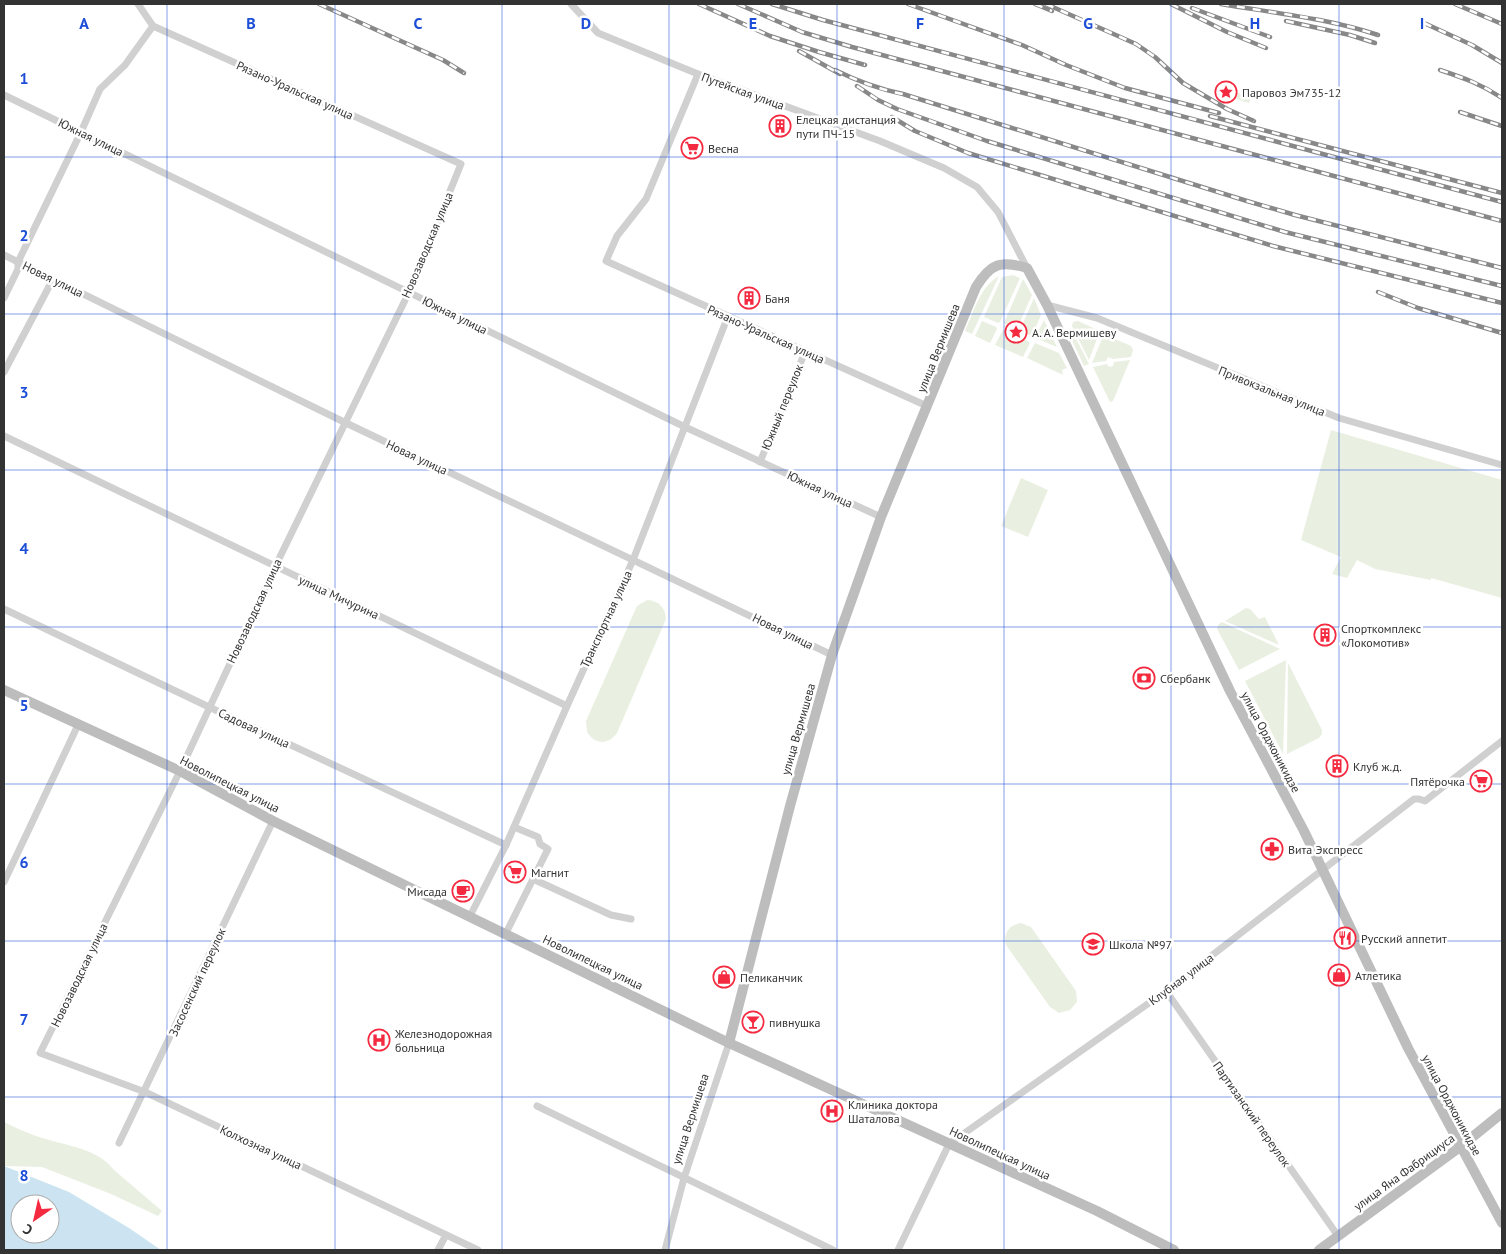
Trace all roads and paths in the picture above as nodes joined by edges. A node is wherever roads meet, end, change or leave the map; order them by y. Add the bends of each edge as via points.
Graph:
1 (138, 4) edge
2 (571, 4) edge
3 (153, 26) junction
4 (698, 74) junction
5 (4, 95) edge
6 (82, 132) junction
7 (461, 164) joint
8 (4, 255) edge
9 (18, 262) junction
10 (1027, 268) junction
11 (53, 279) junction
12 (408, 292) junction
13 (4, 298) edge
14 (1047, 305) junction
15 (728, 316) junction
16 (805, 352) junction
17 (4, 372) edge
18 (927, 406) junction
19 (344, 422) junction
20 (685, 427) junction
21 (4, 436) edge
22 (760, 462) junction
23 (1502, 465) edge
24 (881, 517) junction
25 (633, 560) junction
26 (274, 567) junction
27 (4, 609) edge
28 (832, 655) junction
29 (4, 690) edge
30 (566, 706) junction
31 (210, 707) junction
32 (78, 724) junction
33 (1502, 741) edge
34 (180, 771) junction
35 (273, 820) junction
36 (514, 826) junction
37 (506, 845) junction
38 (1322, 870) junction
39 (533, 879) junction
40 (4, 882) edge
41 (470, 916) junction
42 (630, 919) dead end
43 (506, 933) junction
44 (1166, 991) junction
45 (729, 1043) junction
46 (40, 1053) joint
47 (145, 1092) junction
48 (537, 1106) dead end
49 (1502, 1113) edge
50 (119, 1143) dead end
51 (949, 1144) junction
52 (1460, 1147) junction
53 (684, 1178) junction
54 (1502, 1223) edge
55 (446, 1235) junction
56 (1338, 1236) junction
57 (438, 1250) edge
58 (478, 1250) edge
59 (665, 1250) edge
60 (834, 1250) edge
61 (898, 1250) edge
62 (1174, 1250) edge
63 (1319, 1250) edge

1 - 3 street
2 - 4 street, Путейская улица via 598,34
3 - 6 street via 125,65 100,89
3 - 7 street, Рязано-Уральская улица
4 - 10 street, Путейская улица via 880,142 944,168 977,187 998,212
4 - 15 street, Рязано-Уральская улица via 646,199 617,236 606,261
5 - 6 street, Южная улица
6 - 9 street
6 - 12 street, Южная улица
7 - 12 street, Новозаводская улица
8 - 9 street, Новая улица
9 - 11 street, Новая улица
9 - 13 street via 18,270
10 - 14 street, улица Орджоникидзе
10 - 18 street, улица Вермишева via 1009,262 984,275 976,287
11 - 17 street
11 - 19 street, Новая улица
12 - 19 street, Новозаводская улица
12 - 20 street, Южная улица
14 - 23 street, Привокзальная улица via 1097,318 1339,418
14 - 38 street, улица Орджоникидзе via 1230,691
15 - 16 street, Рязано-Уральская улица
15 - 20 street, Транспортная улица
16 - 18 street, Рязано-Уральская улица
16 - 22 street, Южный переулок
18 - 24 street, улица Вермишева
19 - 25 street, Новая улица
19 - 26 street, Новозаводская улица
20 - 22 street, Южная улица
20 - 25 street, Транспортная улица
21 - 26 street, улица Мичурина
22 - 24 street, Южная улица
24 - 28 street, улица Вермишева
25 - 28 street, Новая улица
25 - 30 street, Транспортная улица
26 - 30 street, улица Мичурина
26 - 31 street, Новозаводская улица
27 - 31 street, Садовая улица
28 - 45 street, улица Вермишева
29 - 32 street, Новолипецкая улица
30 - 36 street, Транспортная улица
31 - 34 street, Новозаводская улица
31 - 37 street, Садовая улица
32 - 34 street, Новолипецкая улица
32 - 40 street
33 - 38 street, Клубная улица via 1425,801 1414,799
34 - 35 street, Новолипецкая улица
34 - 46 street, Новозаводская улица
35 - 41 street, Новолипецкая улица
35 - 47 street, Засосенский переулок
36 - 37 street, Транспортная улица
36 - 39 street via 538,837 540,844 548,849
37 - 41 street, Транспортная улица
38 - 44 street, Клубная улица
38 - 52 street, улица Орджоникидзе
39 - 42 street via 611,915
39 - 43 street
41 - 43 street, Новолипецкая улица
43 - 45 street, Новолипецкая улица
44 - 51 street, Клубная улица
44 - 56 street, Партизанский переулок
45 - 51 street, Новолипецкая улица
45 - 53 street, улица Вермишева
46 - 47 street, Колхозная улица
47 - 50 street, Засосенский переулок
47 - 55 street, Колхозная улица
48 - 53 street
49 - 52 street, улица Яна Фабрициуса
51 - 61 street, Клубная улица
51 - 62 street, Новолипецкая улица
52 - 54 street, улица Орджоникидзе
52 - 56 street, улица Яна Фабрициуса
53 - 59 street, улица Вермишева
53 - 60 street
55 - 57 street
55 - 58 street, Колхозная улица
56 - 63 street, улица Яна Фабрициуса

